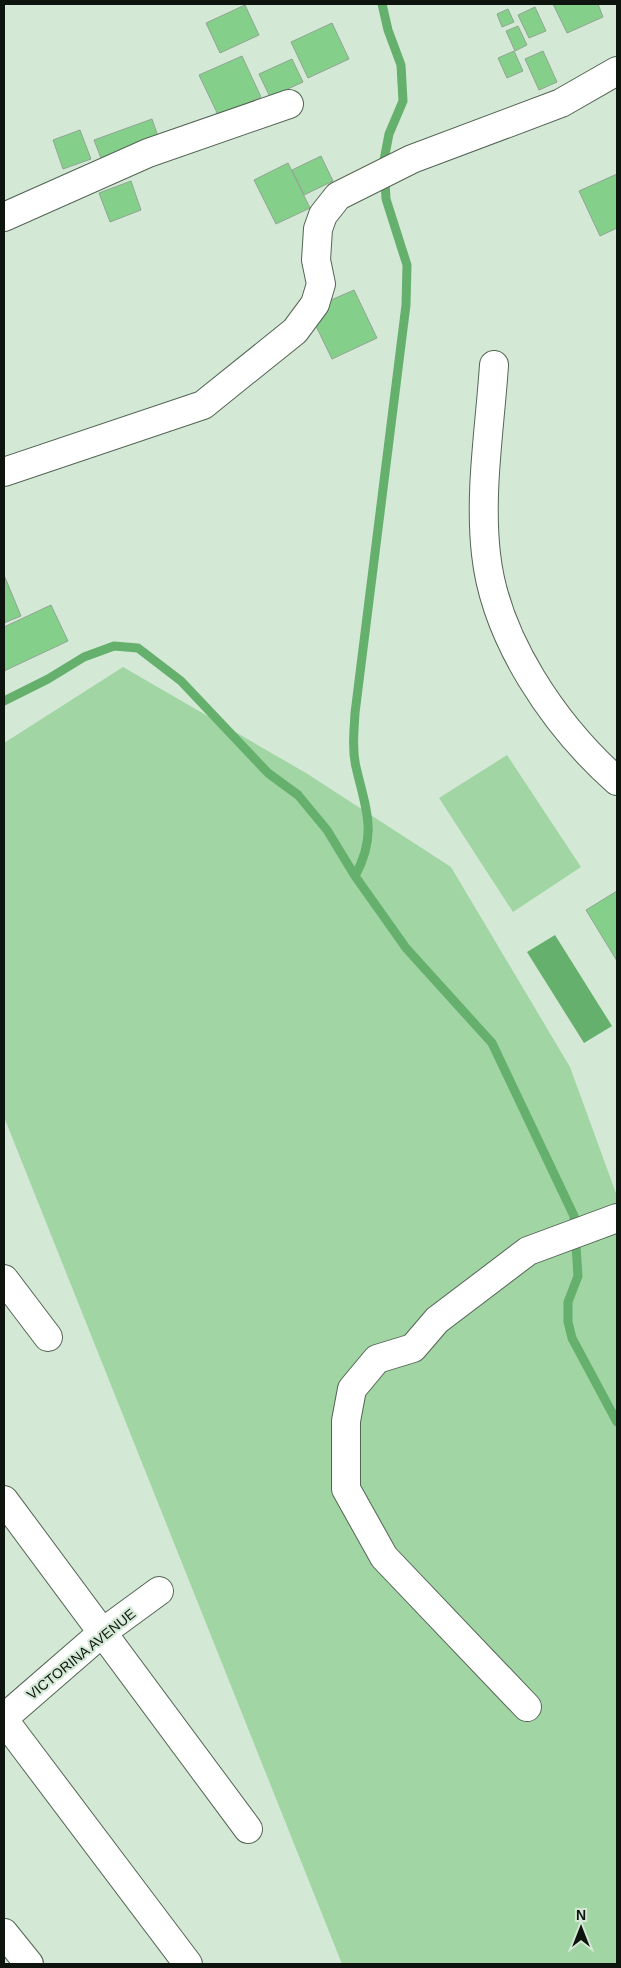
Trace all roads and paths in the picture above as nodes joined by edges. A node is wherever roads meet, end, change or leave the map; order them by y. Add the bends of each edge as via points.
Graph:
1 (617, 71) edge
2 (289, 104) dead end
3 (4, 218) edge
4 (494, 365) dead end
5 (4, 472) edge
6 (617, 782) edge
7 (613, 1219) edge
8 (4, 1279) edge
9 (48, 1337) dead end
10 (4, 1500) edge
11 (159, 1592) dead end
12 (103, 1632) junction
13 (528, 1706) dead end
14 (4, 1719) edge
15 (248, 1829) dead end
16 (4, 1933) edge
17 (29, 1964) edge
18 (188, 1964) edge

1 - 5 street via 561,103 412,159 338,196 323,215 318,229 316,248 321,284 315,304 295,331 203,405
2 - 3 street via 148,153
4 - 6 street via 484,515 493,593 526,671 589,756
7 - 13 street via 528,1251 437,1320 413,1348 377,1359 352,1389 346,1421 346,1489 384,1557
8 - 9 street
10 - 12 street
11 - 12 street, VICTORINA AVENUE
12 - 14 street, VICTORINA AVENUE
12 - 15 street
14 - 18 street
16 - 17 street

